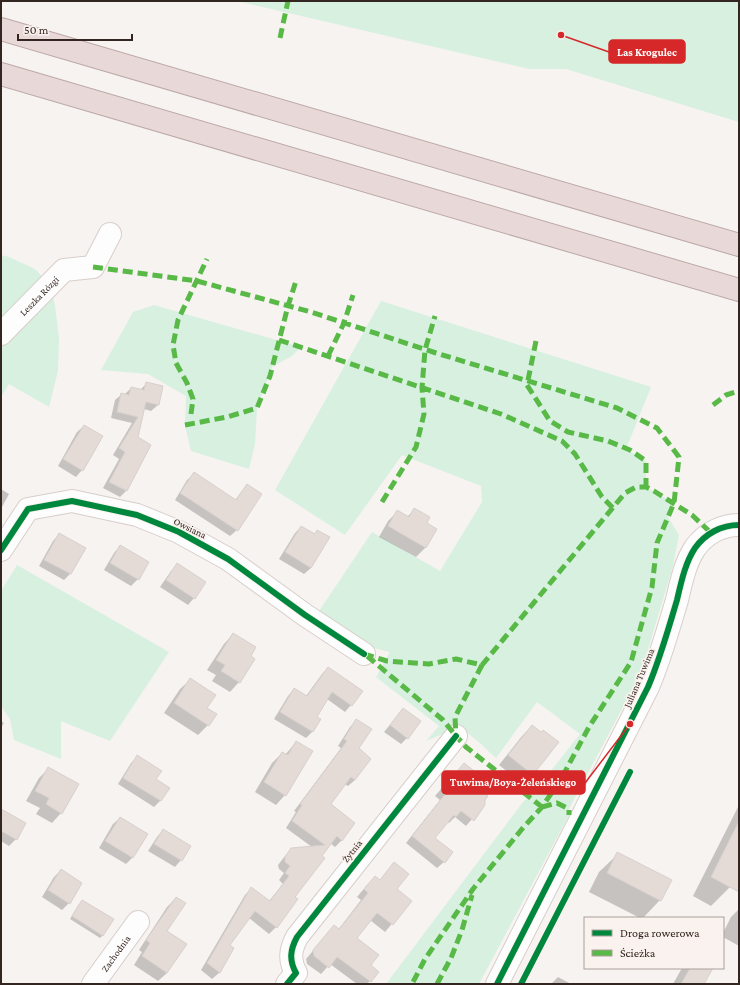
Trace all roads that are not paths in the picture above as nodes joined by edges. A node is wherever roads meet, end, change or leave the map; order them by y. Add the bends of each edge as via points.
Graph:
1 (1, 30) edge
2 (7, 77) edge
3 (110, 234) dead end
4 (739, 245) edge
5 (739, 290) edge
6 (1, 334) edge
7 (739, 525) edge
8 (1, 550) edge
9 (364, 654) dead end
10 (456, 736) dead end
11 (138, 922) dead end
12 (93, 984) edge
13 (287, 984) edge
14 (497, 984) edge

1 - 4 highway
2 - 5 highway
3 - 6 street, Leszka Rózgi via 94,267 64,270
7 - 14 street, Juliana Tuwima via 724,527 711,533 699,543 689,558 662,651 648,687
8 - 9 street, Owsiana via 28,509 72,501 137,515 179,532 228,559
10 - 13 street, Żytnia via 297,937 290,956 296,973
11 - 12 street, Zachodnia

